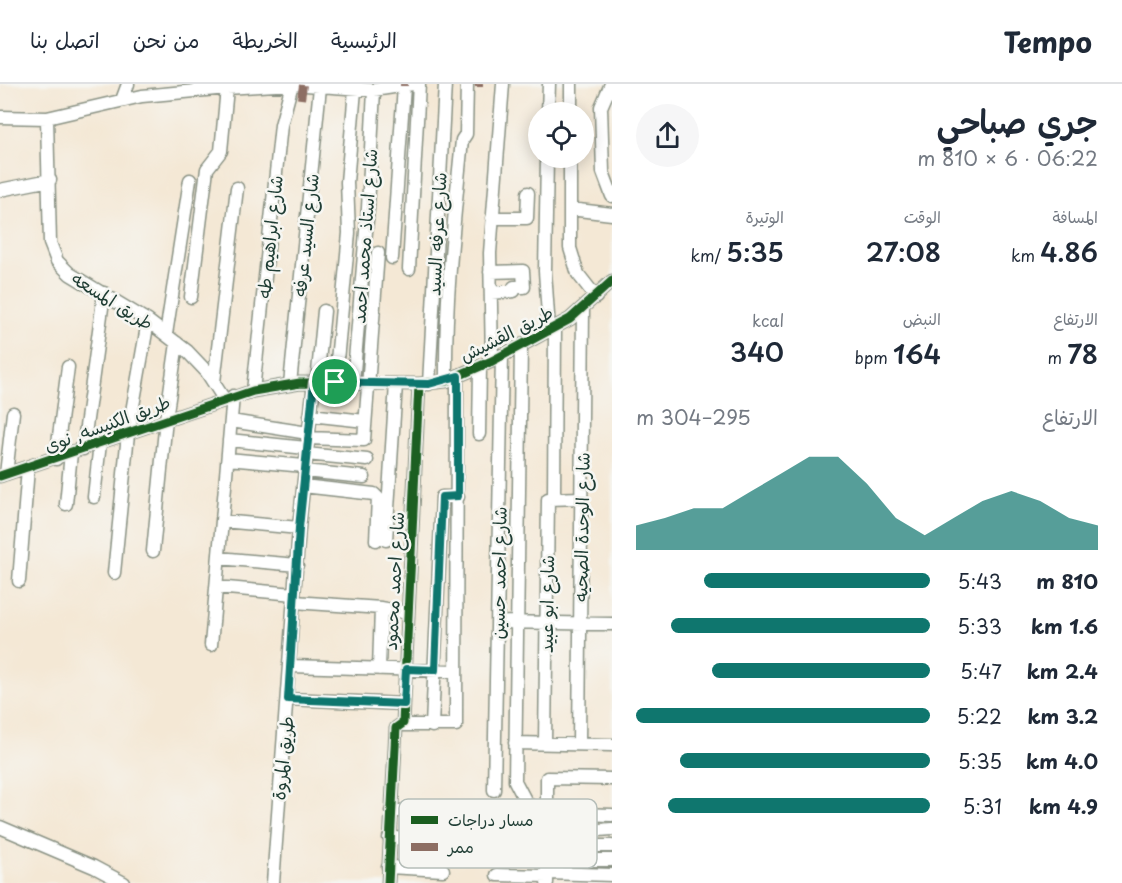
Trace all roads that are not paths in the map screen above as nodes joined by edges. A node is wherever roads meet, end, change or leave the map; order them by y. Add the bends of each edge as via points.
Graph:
1 (128, 84) edge
2 (292, 84) edge
3 (419, 84) edge
4 (444, 84) edge
5 (467, 84) edge
6 (503, 84) edge
7 (549, 84) edge
8 (572, 84) edge
9 (259, 85) edge
10 (409, 85) edge
11 (611, 86) edge
12 (230, 87) edge
13 (320, 87) junction
14 (175, 88) edge
15 (144, 90) edge
16 (356, 90) junction
17 (374, 90) junction
18 (122, 100) junction
19 (548, 102) edge
20 (571, 102) edge
21 (0, 117) edge
22 (47, 118) junction
23 (607, 149) edge
24 (547, 168) edge
25 (570, 168) edge
26 (50, 180) junction
27 (190, 180) dead end
28 (237, 188) dead end
29 (0, 190) edge
30 (528, 193) dead end
31 (612, 196) edge
32 (570, 209) junction
33 (612, 214) edge
34 (492, 218) junction
35 (378, 253) dead end
36 (392, 258) dead end
37 (408, 269) dead end
38 (490, 272) junction
39 (612, 281) edge
40 (104, 292) junction
41 (491, 293) junction
42 (191, 297) dead end
43 (596, 297) junction
44 (583, 309) junction
45 (324, 311) dead end
46 (148, 321) junction
47 (552, 328) junction
48 (165, 334) junction
49 (177, 343) junction
50 (521, 346) junction
51 (497, 358) junction
52 (68, 367) dead end
53 (480, 367) junction
54 (452, 379) junction
55 (214, 382) junction
56 (316, 382) junction
57 (335, 382) junction
58 (353, 383) junction
59 (367, 383) junction
60 (290, 384) junction
61 (396, 384) junction
62 (424, 384) junction
63 (253, 391) junction
64 (229, 397) junction
65 (13, 413) dead end
66 (310, 415) junction
67 (166, 419) junction
68 (365, 421) junction
69 (231, 422) junction
70 (128, 434) junction
71 (479, 434) dead end
72 (229, 440) junction
73 (100, 443) junction
74 (77, 452) junction
75 (306, 452) junction
76 (56, 459) junction
77 (228, 459) junction
78 (367, 460) dead end
79 (28, 468) junction
80 (3, 475) edge
81 (364, 477) dead end
82 (303, 486) junction
83 (458, 496) junction
84 (94, 497) dead end
85 (554, 497) junction
86 (582, 498) junction
87 (66, 504) dead end
88 (222, 521) junction
89 (299, 528) junction
90 (153, 551) dead end
91 (219, 558) junction
92 (297, 565) junction
93 (114, 573) dead end
94 (19, 581) dead end
95 (216, 587) junction
96 (294, 598) junction
97 (381, 608) junction
98 (408, 613) junction
99 (497, 622) junction
100 (517, 624) junction
101 (612, 624) edge
102 (546, 625) junction
103 (580, 625) junction
104 (212, 645) dead end
105 (291, 666) junction
106 (379, 669) junction
107 (406, 669) junction
108 (435, 670) junction
109 (456, 671) junction
110 (288, 699) junction
111 (404, 704) junction
112 (402, 725) junction
113 (432, 726) junction
114 (515, 743) junction
115 (545, 744) junction
116 (579, 744) junction
117 (612, 745) edge
118 (612, 779) edge
119 (494, 790) dead end
120 (524, 799) edge
121 (547, 799) edge
122 (391, 811) junction
123 (399, 811) edge
124 (597, 815) edge
125 (612, 815) edge
126 (0, 827) edge
127 (612, 829) edge
128 (597, 832) edge
129 (389, 838) junction
130 (399, 838) edge
131 (597, 845) edge
132 (612, 846) edge
133 (388, 867) junction
134 (399, 868) edge
135 (406, 868) edge
136 (99, 869) junction
137 (443, 870) dead end
138 (497, 875) dead end
139 (612, 875) edge
140 (547, 877) edge
141 (98, 883) edge
142 (124, 883) edge
143 (273, 883) edge
144 (388, 883) edge

1 - 18 street
2 - 9 street
2 - 13 street
2 - 63 street, شارع ابراهيم طه via 281,125
3 - 37 street
4 - 62 street, شارع عرفه السيد
5 - 54 street via 466,134 462,140 446,330
6 - 34 street, شارع احمد حسين
7 - 19 street
8 - 20 street
9 - 12 street
10 - 17 street
10 - 36 street
11 - 23 street via 602,103
12 - 14 street
12 - 42 street via 221,151 207,169
13 - 16 street
13 - 60 street, شارع السيد عرفه
14 - 15 street
15 - 18 street
16 - 17 street
16 - 57 street via 347,182 350,233
17 - 58 street, شارع استاذ محمد احمد
18 - 22 street
21 - 22 street
22 - 26 street, طريق المسعه
23 - 31 street via 604,180
24 - 47 street via 545,271
25 - 32 street
26 - 29 street
26 - 40 street, طريق المسعه via 52,252 70,274
27 - 48 street
28 - 55 street
30 - 34 street via 527,218
32 - 33 street
32 - 43 street via 573,261
34 - 38 street, شارع احمد حسين
35 - 59 street
38 - 41 street, شارع احمد حسين
38 - 41 street via 524,271 524,287
39 - 43 street, طريق القشيش
40 - 46 street, طريق المسعه
40 - 74 street
41 - 51 street, شارع احمد حسين
43 - 44 street, طريق القشيش
44 - 47 street, طريق القشيش
44 - 86 street, شارع الوحدة الصحيه
45 - 56 street, طريق المروة
46 - 48 street, طريق المسعه
46 - 70 street
47 - 50 street, طريق القشيش
47 - 85 street
48 - 49 street, طريق المسعه
49 - 55 street, طريق المسعه
49 - 67 street
50 - 51 street, طريق القشيش
50 - 100 street
51 - 53 street, طريق القشيش
51 - 99 street, شارع احمد حسين
52 - 76 street
53 - 54 street, طريق القشيش
53 - 71 street
54 - 62 street, طريق القشيش
54 - 83 street
55 - 64 street, طريق المسعه
56 - 57 street, طريق القشيش
56 - 60 street, طريق القشيش
56 - 66 street, طريق المروة
57 - 58 street, طريق القشيش
58 - 59 street, طريق القشيش
59 - 61 street, طريق القشيش
59 - 68 street
60 - 63 street, طريق القشيش
61 - 62 street, طريق القشيش
61 - 82 street via 381,540 378,498 371,493
62 - 98 street, شارع احمد محمود
63 - 64 street, طريق القشيش
64 - 67 street, طريق الكنيسه, نوى
64 - 69 street
65 - 80 street
66 - 68 street
66 - 75 street, طريق المروة
67 - 70 street, طريق الكنيسه, نوى
67 - 90 street
68 - 75 street via 363,442
69 - 72 street
69 - 75 street
70 - 73 street, طريق الكنيسه, نوى
70 - 93 street
72 - 75 street
72 - 77 street
73 - 74 street, طريق الكنيسه, نوى
73 - 84 street
74 - 76 street, طريق الكنيسه, نوى
74 - 87 street
75 - 77 street
75 - 78 street
75 - 81 street
75 - 82 street, طريق المروة
76 - 79 street, طريق الكنيسه, نوى
77 - 88 street
79 - 80 street, طريق الكنيسه, نوى
79 - 94 street
82 - 89 street, طريق المروة
83 - 108 street via 442,497
83 - 109 street
85 - 86 street
85 - 102 street, شارع ابو عبيد via 548,498
86 - 103 street, شارع الوحدة الصحيه
88 - 89 street
88 - 91 street
89 - 92 street, طريق المروة
91 - 92 street
91 - 95 street
92 - 96 street, طريق المروة
95 - 96 street
95 - 104 street
96 - 97 street
96 - 105 street, طريق المروة
97 - 98 street
97 - 106 street
98 - 107 street, شارع احمد محمود
99 - 100 street
99 - 119 street, شارع احمد حسين
100 - 102 street
100 - 114 street
101 - 103 street
102 - 103 street
102 - 115 street, شارع ابو عبيد
103 - 116 street, شارع الوحدة الصحيه
105 - 106 street
105 - 110 street, طريق المروة
106 - 107 street
107 - 108 street
107 - 111 street, شارع احمد محمود
108 - 109 street
108 - 113 street
109 - 113 street via 456,723 454,727
110 - 111 street
110 - 143 street, طريق المروة
111 - 112 street, شارع احمد محمود
112 - 113 street
112 - 122 street, شارع احمد محمود via 396,728
114 - 115 street
114 - 120 street via 516,787
115 - 116 street
116 - 117 street
118 - 121 street via 549,777
122 - 123 street
122 - 129 street, شارع احمد محمود
124 - 125 street
126 - 136 street
127 - 128 street
129 - 130 street
129 - 133 street, شارع احمد محمود
131 - 132 street
133 - 134 street
133 - 144 street, شارع احمد محمود
135 - 137 street
136 - 141 street
136 - 142 street
138 - 140 street
139 - 140 street

